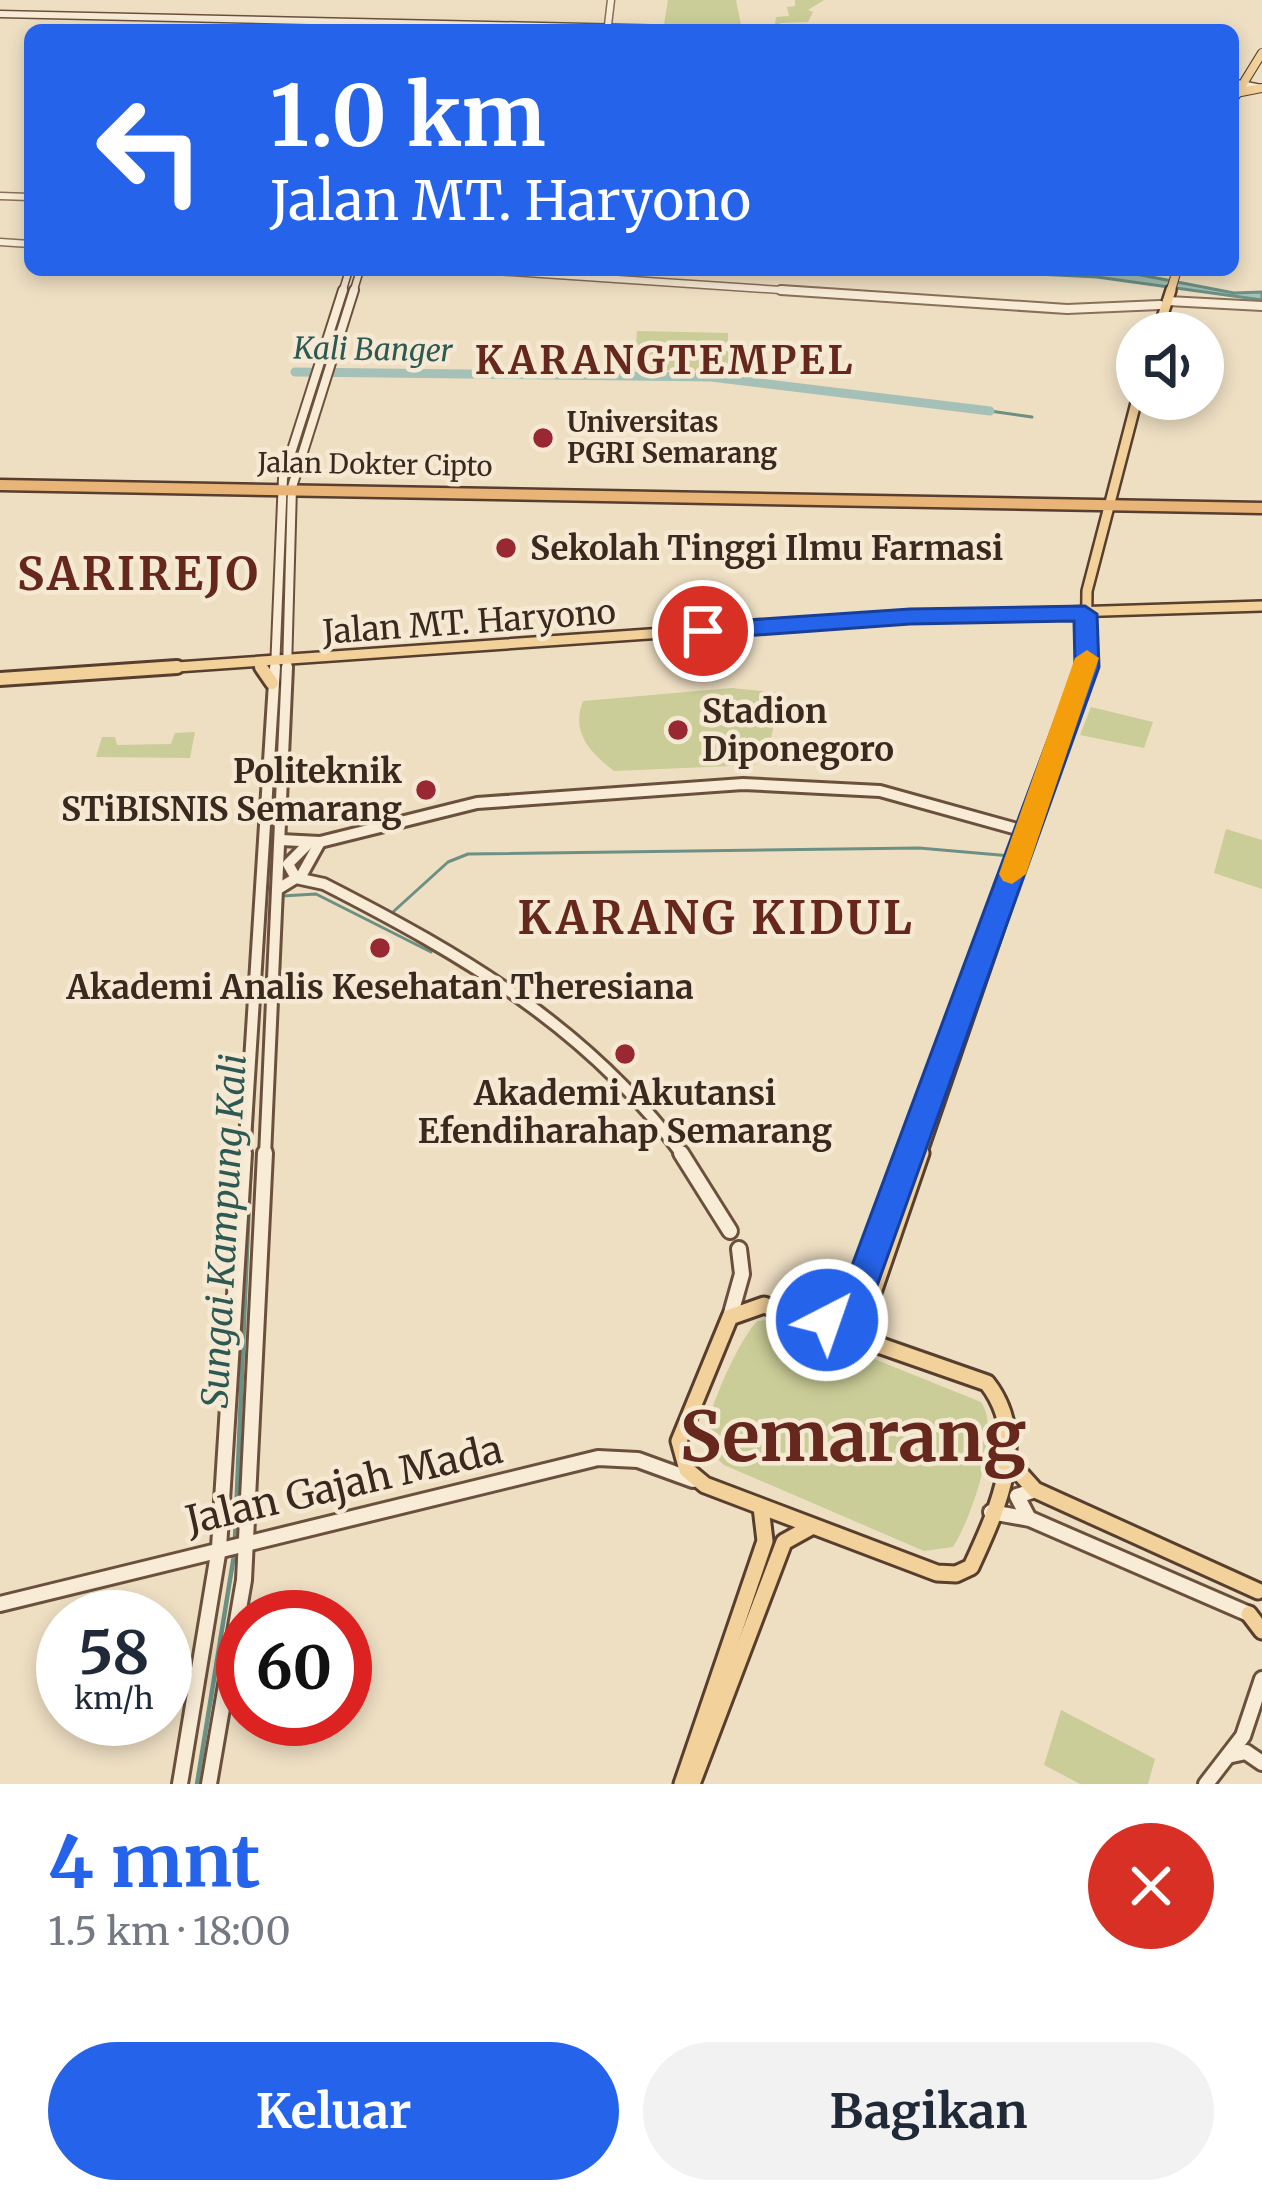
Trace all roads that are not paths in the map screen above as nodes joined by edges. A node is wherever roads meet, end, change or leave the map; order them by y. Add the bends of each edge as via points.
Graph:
1 (0, 14) edge
2 (332, 24) edge
3 (1261, 50) edge
4 (1239, 84) edge
5 (352, 276) edge
6 (569, 276) edge
7 (1172, 276) edge
8 (1161, 302) junction
9 (1262, 306) edge
10 (1159, 312) edge
11 (1131, 420) edge
12 (0, 485) edge
13 (287, 486) junction
14 (1109, 504) junction
15 (1262, 508) edge
16 (1262, 606) edge
17 (1085, 614) junction
18 (259, 664) junction
19 (284, 665) junction
20 (0, 679) edge
21 (272, 683) junction
22 (1032, 829) junction
23 (281, 840) junction
24 (315, 843) junction
25 (283, 865) junction
26 (298, 878) junction
27 (278, 889) junction
28 (730, 1232) dead end
29 (739, 1249) dead end
30 (730, 1316) junction
31 (818, 1321) junction
32 (877, 1343) junction
33 (1006, 1458) junction
34 (701, 1484) junction
35 (1035, 1490) junction
36 (761, 1508) junction
37 (991, 1512) junction
38 (1030, 1519) junction
39 (811, 1527) junction
40 (244, 1542) junction
41 (220, 1548) junction
42 (1260, 1592) edge
43 (0, 1604) edge
44 (1249, 1614) joint
45 (1262, 1630) edge
46 (1262, 1679) edge
47 (1232, 1755) junction
48 (1262, 1763) edge
49 (180, 1784) edge
50 (209, 1784) edge
51 (682, 1784) edge
52 (692, 1784) edge
53 (1206, 1784) edge

1 - 2 main road via 122,10
3 - 4 main road
5 - 13 main road
6 - 8 street via 1067,309
7 - 8 main road
8 - 9 street
8 - 10 main road
11 - 14 main road
12 - 13 highway, Jalan Dokter Cipto
13 - 14 highway, Jalan Dokter Cipto
13 - 19 main road
14 - 15 highway, Jalan Dokter Cipto
14 - 17 main road
16 - 17 main road, Jalan MT. Haryono
17 - 19 main road, Jalan MT. Haryono via 877,618
17 - 22 main road via 1087,665
18 - 19 main road
18 - 20 main road
18 - 21 main road
19 - 21 main road
19 - 23 main road
21 - 41 main road
22 - 24 main road via 880,791 743,784 477,802
22 - 31 main road via 857,1297 842,1314
22 - 32 main road via 868,1304
23 - 24 main road
23 - 25 main road
24 - 25 main road
24 - 26 main road
25 - 26 main road
25 - 27 main road
26 - 27 main road
26 - 28 main road via 382,914 538,1007 623,1085
27 - 40 main road
29 - 30 main road via 742,1274
30 - 31 main road via 764,1305
30 - 34 main road via 679,1441 687,1470
31 - 32 main road
32 - 33 main road via 987,1383 1009,1414
33 - 35 main road
33 - 37 main road
34 - 36 main road
34 - 40 main road, Jalan Gajah Mada via 638,1460 598,1458
35 - 38 main road via 1017,1496
35 - 42 main road
36 - 39 main road
36 - 51 main road via 765,1540
37 - 38 main road
37 - 39 main road via 971,1567 956,1574
38 - 44 main road
39 - 52 main road via 784,1541
40 - 41 main road, Jalan Gajah Mada
40 - 50 main road
41 - 43 main road, Jalan Gajah Mada
41 - 49 main road
44 - 45 main road
46 - 47 main road
47 - 48 main road via 1246,1752
47 - 53 main road

